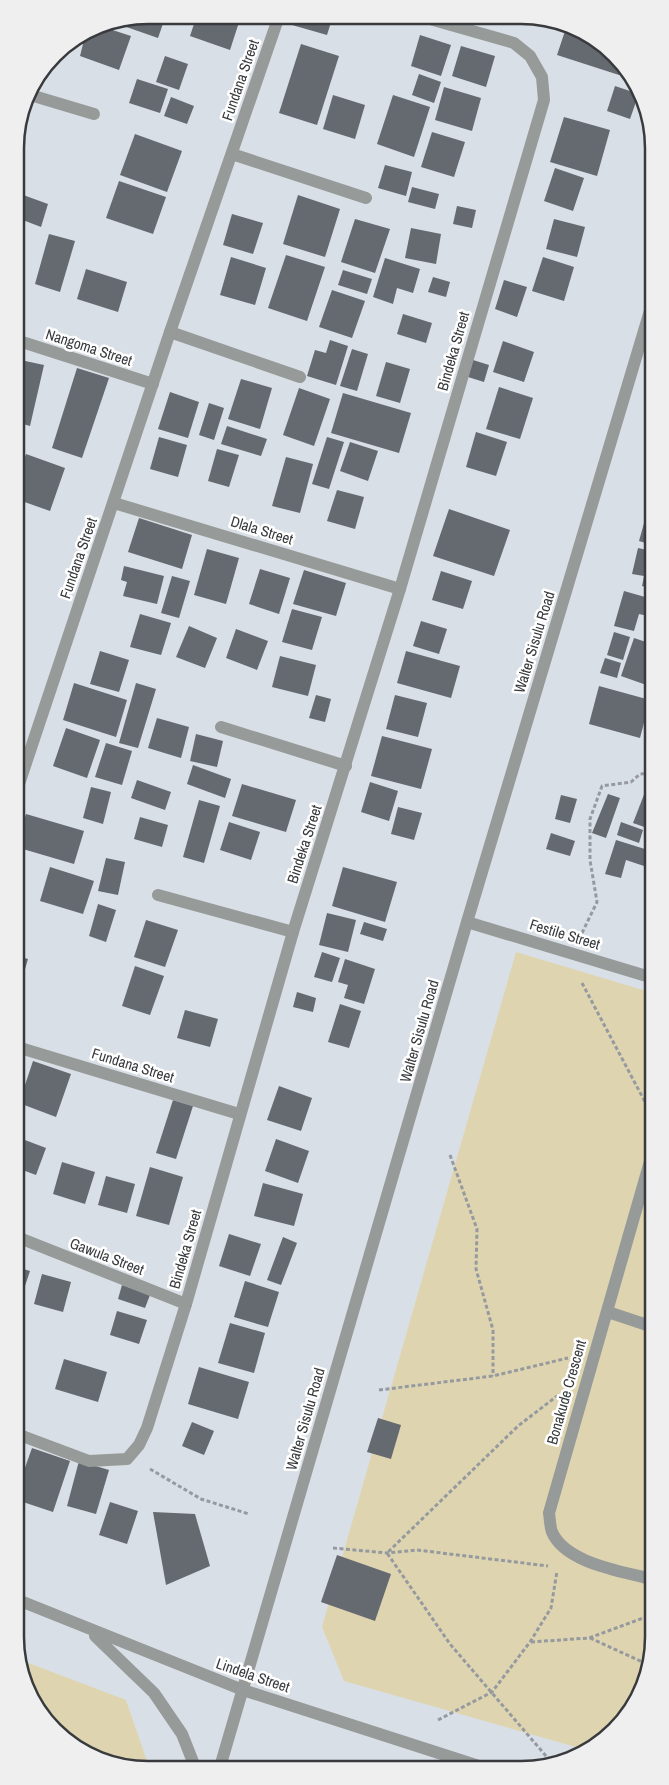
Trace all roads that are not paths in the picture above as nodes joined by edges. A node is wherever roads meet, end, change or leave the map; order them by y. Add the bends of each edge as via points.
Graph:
1 (276, 24) edge
2 (448, 24) edge
3 (35, 96) edge
4 (94, 114) dead end
5 (232, 154) junction
6 (366, 198) dead end
7 (645, 327) edge
8 (170, 332) junction
9 (24, 343) edge
10 (300, 377) dead end
11 (153, 384) junction
12 (114, 502) junction
13 (400, 589) junction
14 (220, 728) dead end
15 (346, 766) junction
16 (24, 769) edge
17 (158, 895) dead end
18 (467, 922) junction
19 (293, 932) junction
20 (645, 976) edge
21 (24, 1049) edge
22 (239, 1114) junction
23 (645, 1180) edge
24 (24, 1241) edge
25 (186, 1304) junction
26 (608, 1312) junction
27 (645, 1324) edge
28 (24, 1437) edge
29 (645, 1577) edge
30 (24, 1603) edge
31 (89, 1630) junction
32 (243, 1690) junction
33 (192, 1761) edge
34 (222, 1761) edge
35 (463, 1761) edge

1 - 5 street, Fundana Street
2 - 13 street, Bindeka Street via 514,43 530,56 542,77 544,100
3 - 4 street
5 - 6 street
5 - 8 street, Fundana Street
7 - 18 street, Walter Sisulu Road
8 - 10 street
8 - 11 street, Fundana Street
9 - 11 street, Nangoma Street
11 - 12 street, Fundana Street
12 - 13 street, Dlala Street
12 - 16 street, Fundana Street
13 - 15 street, Bindeka Street
14 - 15 street
15 - 19 street, Bindeka Street
17 - 19 street
18 - 20 street, Festile Street
18 - 32 street, Walter Sisulu Road
19 - 22 street, Bindeka Street
21 - 22 street, Fundana Street
22 - 25 street, Bindeka Street
23 - 26 street, Bonakude Crescent
24 - 25 street, Gawula Street
25 - 28 street, Bindeka Street via 147,1428 127,1459 89,1461
26 - 27 street
26 - 29 street, Bonakude Crescent via 549,1513 552,1531 559,1544 578,1558
30 - 31 street, Lindela Street
31 - 32 street, Lindela Street
31 - 33 street via 154,1693 182,1734
32 - 34 street, Walter Sisulu Road
32 - 35 street, Lindela Street

